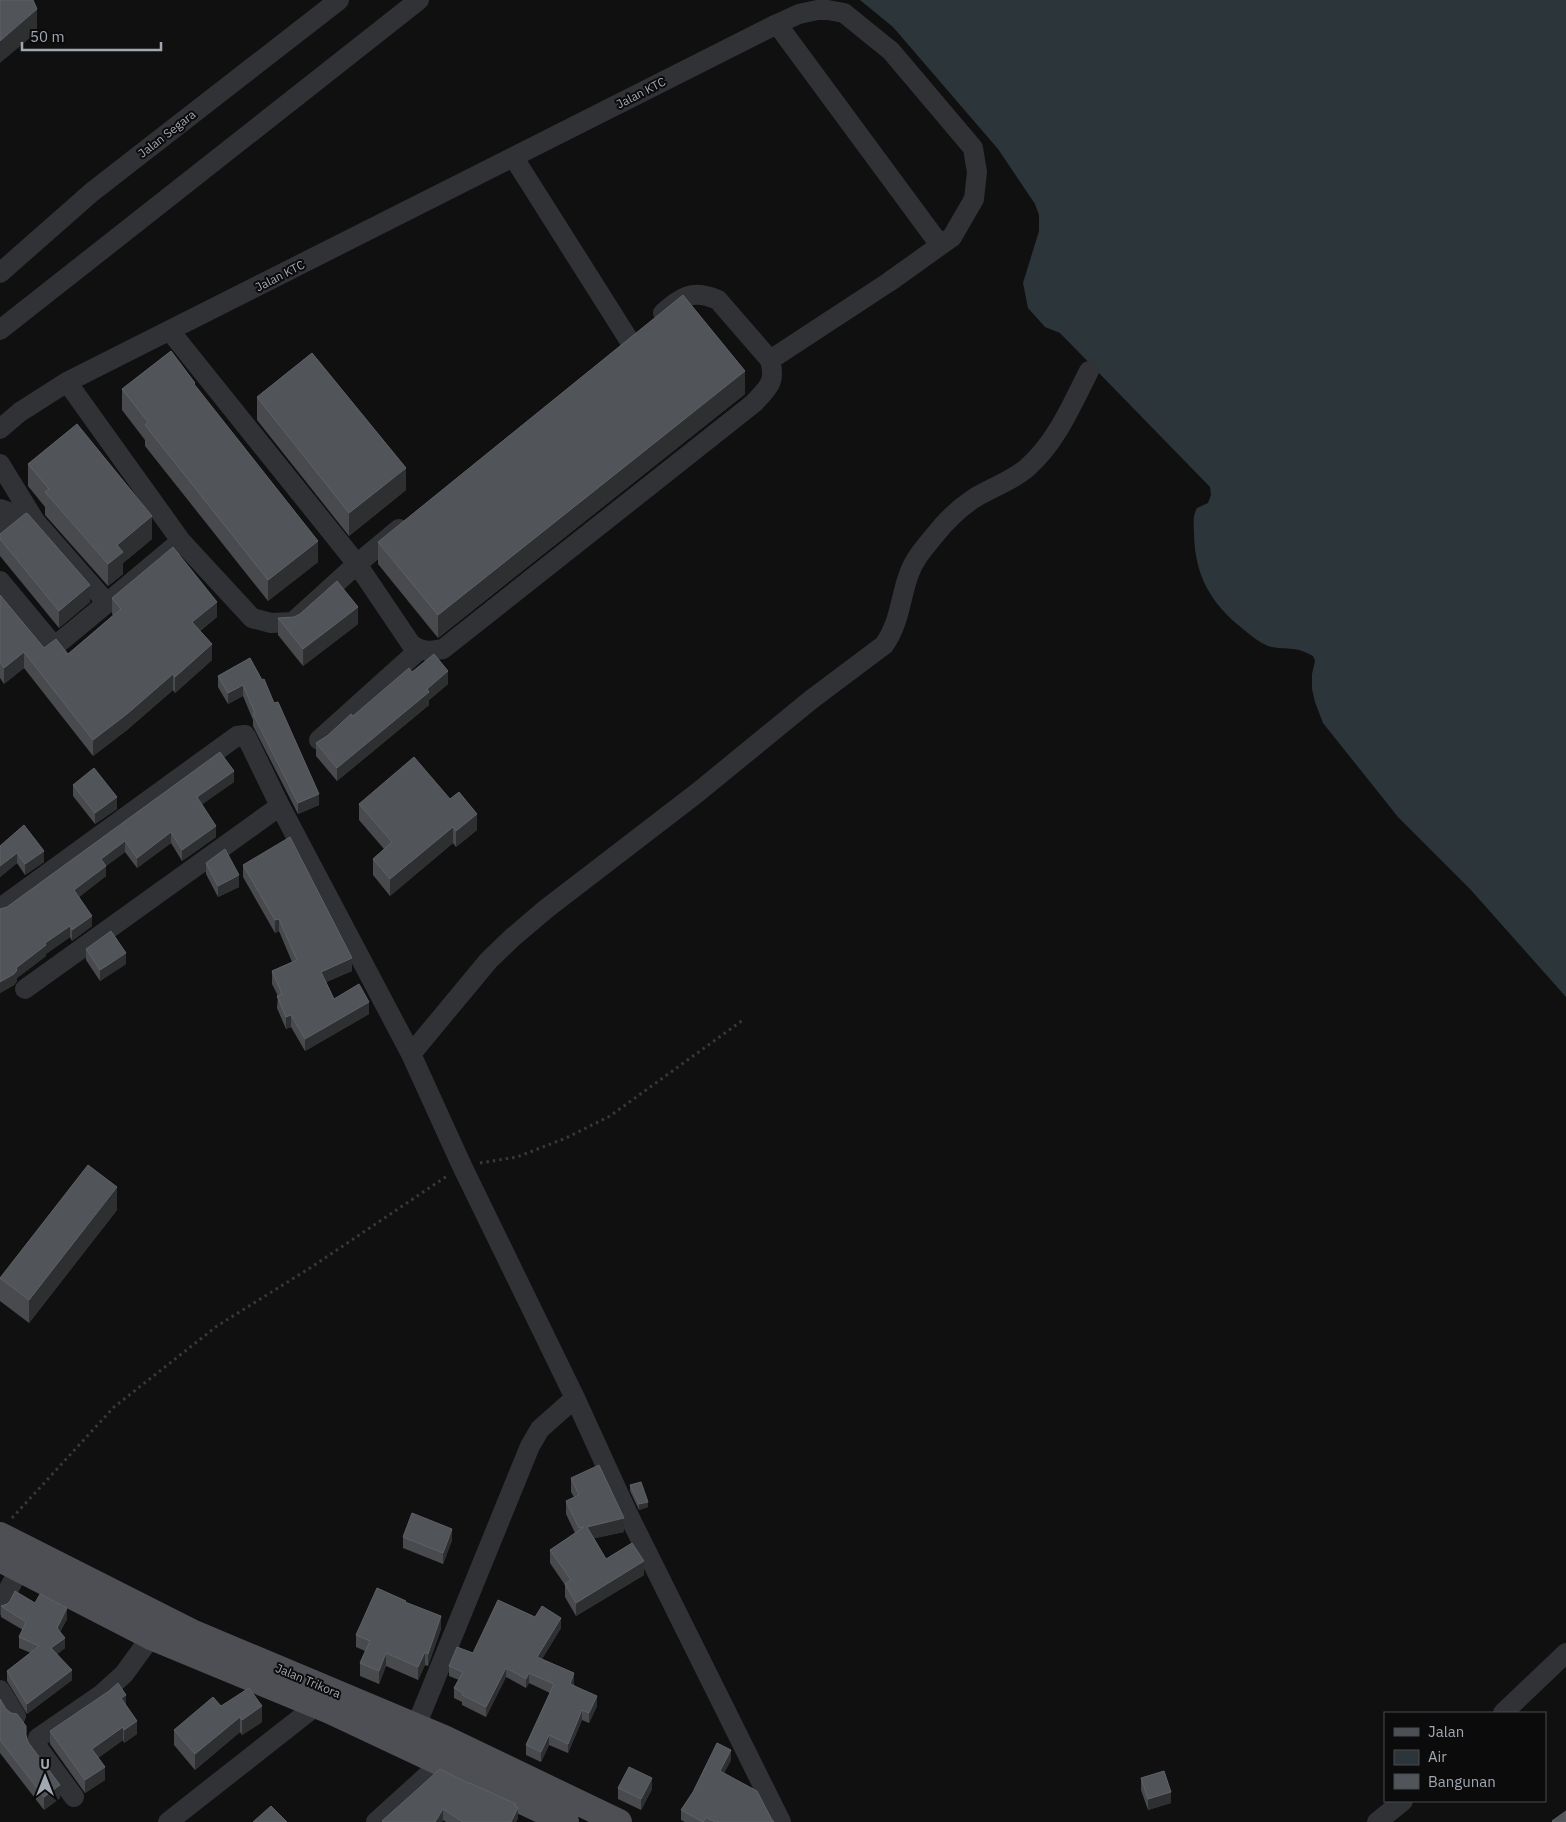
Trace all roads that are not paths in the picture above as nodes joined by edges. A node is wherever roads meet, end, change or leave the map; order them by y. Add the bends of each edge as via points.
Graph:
1 (339, 0) edge
2 (419, 0) edge
3 (777, 24) junction
4 (514, 158) junction
5 (940, 245) junction
6 (0, 273) edge
7 (0, 330) edge
8 (170, 331) junction
9 (770, 360) junction
10 (1089, 371) dead end
11 (67, 382) junction
12 (0, 429) edge
13 (0, 464) edge
14 (20, 513) edge
15 (416, 515) edge
16 (0, 530) edge
17 (181, 541) junction
18 (357, 564) junction
19 (0, 581) edge
20 (107, 603) junction
21 (419, 650) junction
22 (319, 740) edge
23 (280, 806) junction
24 (0, 908) edge
25 (25, 989) dead end
26 (411, 1054) junction
27 (575, 1398) junction
28 (3, 1530) edge
29 (10, 1565) edge
30 (0, 1605) edge
31 (151, 1637) junction
32 (1566, 1653) edge
33 (0, 1690) edge
34 (326, 1699) junction
35 (1504, 1712) edge
36 (16, 1716) edge
37 (416, 1726) junction
38 (441, 1763) junction
39 (74, 1797) dead end
40 (1402, 1802) edge
41 (538, 1807) edge
42 (573, 1815) edge
43 (168, 1822) edge
44 (376, 1822) edge
45 (620, 1822) edge
46 (781, 1822) edge
47 (1377, 1822) edge

1 - 6 street, Jalan Segara via 92,192
2 - 7 street
3 - 4 street, Jalan KTC
3 - 5 street
3 - 5 street, Jalan KTC via 799,14 822,9 844,13 891,51 973,148 977,172 974,199 952,237
4 - 8 street, Jalan KTC
4 - 9 street via 634,336 679,300 691,294 706,295 718,300
5 - 9 street, Jalan KTC
8 - 11 street, Jalan KTC
8 - 18 street
9 - 21 street via 771,383 754,403 443,649
10 - 26 street via 1059,430 1041,454 1027,468 953,514 917,557 909,574 897,621 884,645 513,937 489,960
11 - 12 street, Jalan KTC
11 - 17 street
13 - 14 street
14 - 16 street
14 - 20 street
15 - 18 street
17 - 18 street via 252,618 271,623 293,622
17 - 20 street
18 - 21 street via 411,644
19 - 20 street via 54,643 61,641
21 - 22 street
23 - 24 street via 247,738 245,735 237,736
23 - 25 street
23 - 26 street
26 - 27 street
27 - 37 street via 540,1429 530,1446
27 - 46 street
28 - 34 main road, Jalan Trikora via 194,1633
29 - 30 street
29 - 31 main road, Jalan Trikora
31 - 34 main road, Jalan Trikora
31 - 39 street via 124,1674 102,1694 38,1738 38,1748
32 - 35 street
33 - 36 street
34 - 37 main road, Jalan Trikora
34 - 38 main road, Jalan Trikora
34 - 43 street
37 - 41 main road, Jalan Trikora
38 - 41 main road, Jalan Trikora
38 - 44 street
40 - 47 street
41 - 42 main road, Jalan Trikora
42 - 45 main road, Jalan Trikora

